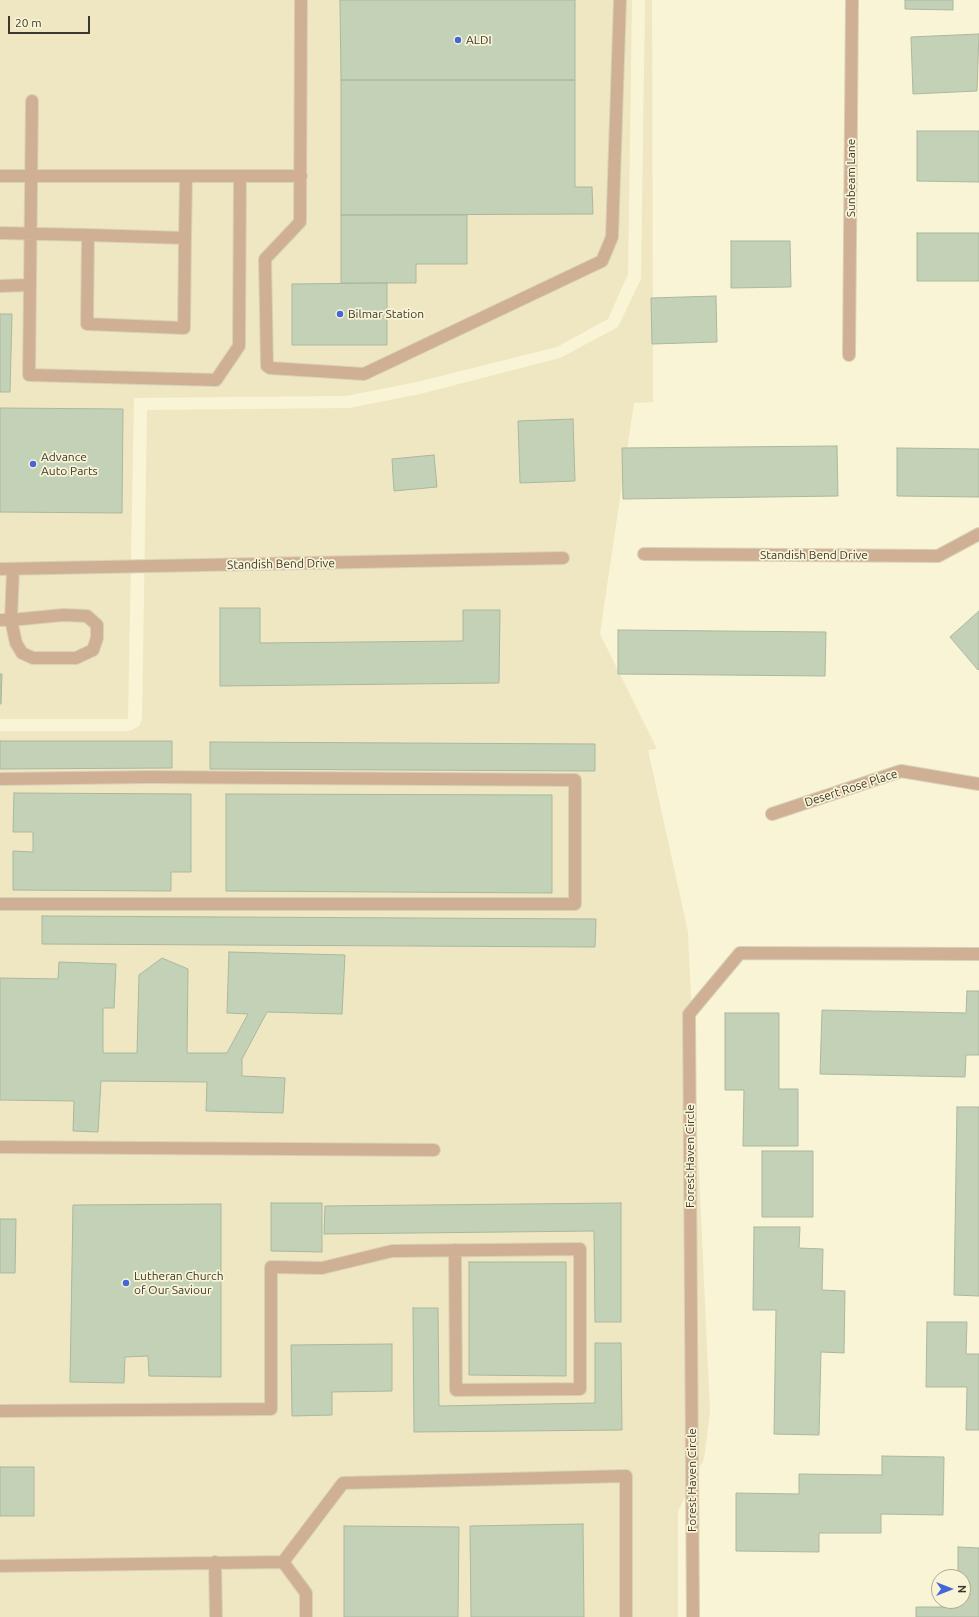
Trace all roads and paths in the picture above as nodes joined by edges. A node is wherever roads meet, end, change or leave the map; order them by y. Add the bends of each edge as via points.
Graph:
1 (301, 0) edge
2 (620, 0) edge
3 (852, 0) edge
4 (32, 101) dead end
5 (0, 176) edge
6 (32, 176) junction
7 (240, 176) junction
8 (301, 176) junction
9 (186, 177) junction
10 (0, 233) edge
11 (30, 233) junction
12 (88, 235) junction
13 (185, 238) junction
14 (29, 285) junction
15 (0, 286) edge
16 (849, 355) dead end
17 (979, 534) edge
18 (644, 554) dead end
19 (563, 558) dead end
20 (13, 569) junction
21 (0, 570) edge
22 (6, 620) edge
23 (0, 779) edge
24 (979, 784) edge
25 (772, 814) dead end
26 (0, 904) edge
27 (979, 954) edge
28 (0, 1147) edge
29 (434, 1150) dead end
30 (455, 1250) junction
31 (0, 1411) edge
32 (215, 1562) junction
33 (283, 1562) junction
34 (0, 1566) edge
35 (216, 1617) edge
36 (306, 1617) edge
37 (626, 1617) edge
38 (693, 1617) edge

1 - 8 street
2 - 8 street via 612,237 602,261 364,374 270,368 267,366 264,259 300,222
3 - 16 street, Sunbeam Lane
4 - 6 street
5 - 6 street
6 - 9 street
6 - 11 street
7 - 8 street
7 - 9 street
7 - 14 street via 239,346 216,380 29,375
9 - 13 street
10 - 11 street
11 - 12 street
11 - 14 street
12 - 13 street
12 - 13 street via 87,324 184,328
14 - 15 street
17 - 18 street, Standish Bend Drive via 938,556
19 - 20 street, Standish Bend Drive
20 - 21 street, Standish Bend Drive
20 - 22 street
22 - 22 street via 22,653 33,658 76,658 93,650 97,638 97,625 87,616 63,615
23 - 26 street via 148,777 575,780 575,904
24 - 25 street, Desert Rose Place via 901,771
27 - 38 street, Forest Haven Circle via 740,953 689,1014
28 - 29 street
30 - 30 street via 580,1249 580,1389 456,1390
30 - 31 street via 392,1251 322,1268 271,1267 271,1409
32 - 33 street
32 - 34 street
32 - 35 street
33 - 36 street via 306,1594
33 - 37 street via 344,1483 626,1476

